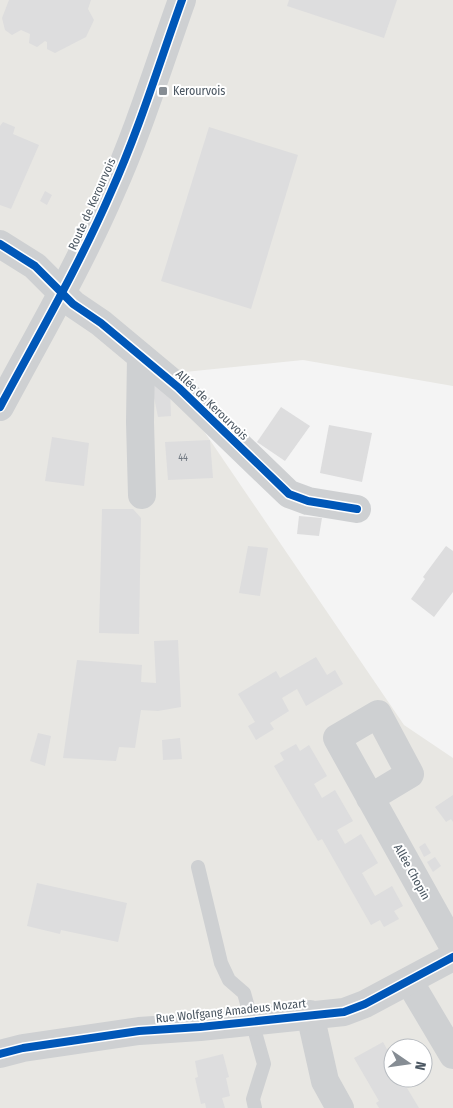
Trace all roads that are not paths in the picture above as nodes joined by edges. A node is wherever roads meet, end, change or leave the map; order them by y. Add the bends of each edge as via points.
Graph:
1 (182, 0) edge
2 (0, 244) edge
3 (62, 293) junction
4 (141, 357) junction
5 (0, 407) edge
6 (142, 495) dead end
7 (357, 509) dead end
8 (370, 798) dead end
9 (198, 867) dead end
10 (453, 946) edge
11 (453, 957) edge
12 (409, 981) junction
13 (310, 1014) junction
14 (252, 1021) junction
15 (0, 1054) edge
16 (453, 1055) edge
17 (255, 1108) edge
18 (340, 1108) edge

1 - 3 street, Route de Kerourvois via 112,190
2 - 3 street, Allée de Kerourvois via 35,266
3 - 4 street, Allée de Kerourvois
3 - 5 street, Route de Kerourvois
4 - 6 street
4 - 7 street, Allée de Kerourvois via 179,388 289,494 308,501
8 - 10 street, Allée Chopin
9 - 14 lane via 221,963 229,980 244,993
11 - 12 street, Rue Wolfgang Amadeus Mozart
12 - 13 street, Rue Wolfgang Amadeus Mozart via 344,1012
12 - 16 street
13 - 14 street, Rue Wolfgang Amadeus Mozart
13 - 18 street via 325,1081
14 - 15 street, Rue Wolfgang Amadeus Mozart via 139,1030
14 - 17 lane via 264,1064 253,1099

